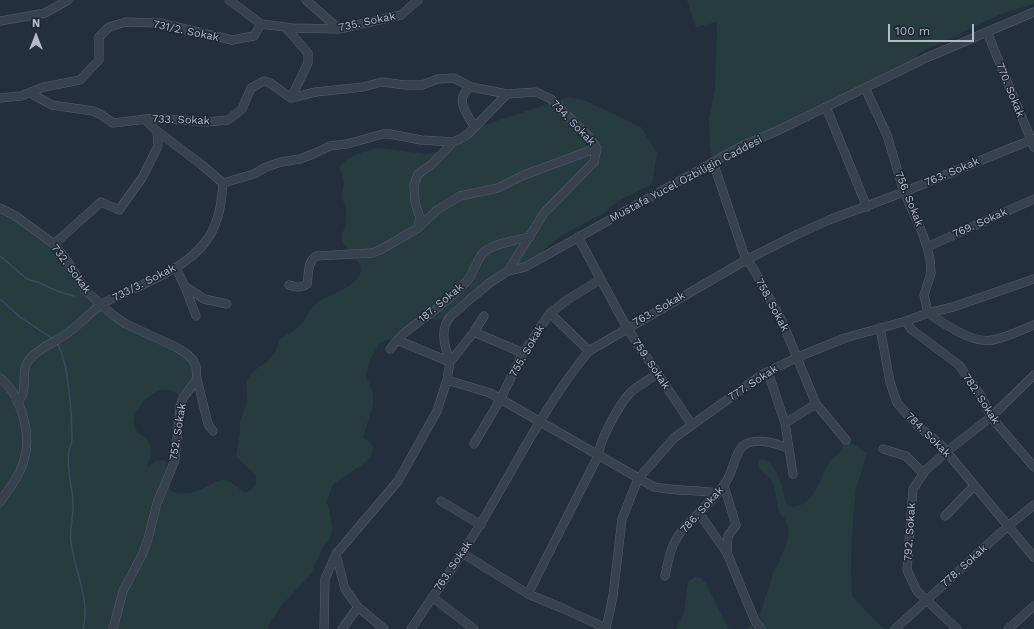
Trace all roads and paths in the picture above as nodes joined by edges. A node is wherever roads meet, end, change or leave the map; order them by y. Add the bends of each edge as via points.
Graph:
1 (68, 0) edge
2 (229, 0) edge
3 (306, 0) edge
4 (418, 0) edge
5 (1034, 12) edge
6 (0, 21) edge
7 (261, 24) junction
8 (286, 28) junction
9 (338, 29) junction
10 (987, 32) junction
11 (471, 87) junction
12 (865, 88) junction
13 (30, 93) junction
14 (507, 94) junction
15 (0, 98) edge
16 (291, 98) junction
17 (826, 107) junction
18 (144, 118) junction
19 (475, 127) junction
20 (157, 131) junction
21 (453, 142) junction
22 (1033, 143) edge
23 (597, 148) junction
24 (714, 162) junction
25 (223, 183) junction
26 (904, 192) junction
27 (1034, 199) edge
28 (866, 206) junction
29 (0, 208) edge
30 (418, 228) junction
31 (530, 237) junction
32 (578, 237) junction
33 (54, 244) junction
34 (927, 247) junction
35 (746, 260) junction
36 (176, 268) junction
37 (508, 271) junction
38 (601, 279) junction
39 (1034, 279) edge
40 (289, 286) dead end
41 (185, 287) junction
42 (102, 304) junction
43 (227, 304) dead end
44 (550, 313) junction
45 (928, 314) junction
46 (196, 316) dead end
47 (484, 316) dead end
48 (906, 321) junction
49 (1034, 325) edge
50 (627, 328) junction
51 (880, 328) junction
52 (474, 332) junction
53 (397, 340) junction
54 (390, 349) dead end
55 (589, 351) junction
56 (523, 352) junction
57 (798, 357) junction
58 (450, 362) junction
59 (768, 372) junction
60 (658, 374) junction
61 (1034, 375) edge
62 (0, 378) edge
63 (197, 379) junction
64 (447, 380) junction
65 (500, 400) junction
66 (17, 401) junction
67 (816, 404) junction
68 (991, 417) junction
69 (540, 423) junction
70 (785, 423) junction
71 (692, 425) junction
72 (213, 431) dead end
73 (846, 440) dead end
74 (474, 444) dead end
75 (789, 448) junction
76 (883, 449) dead end
77 (946, 452) junction
78 (598, 456) junction
79 (1034, 466) edge
80 (923, 473) junction
81 (793, 474) dead end
82 (638, 479) junction
83 (724, 486) junction
84 (974, 486) junction
85 (718, 493) junction
86 (441, 501) dead end
87 (0, 502) edge
88 (1034, 505) edge
89 (699, 513) junction
90 (945, 516) dead end
91 (480, 525) junction
92 (1008, 526) junction
93 (462, 553) junction
94 (727, 553) junction
95 (336, 554) junction
96 (1034, 557) edge
97 (665, 576) dead end
98 (528, 594) junction
99 (432, 597) junction
100 (927, 600) junction
101 (1034, 606) edge
102 (358, 607) junction
103 (113, 629) edge
104 (324, 629) edge
105 (342, 629) edge
106 (384, 629) edge
107 (411, 629) edge
108 (474, 629) edge
109 (606, 629) edge
110 (761, 629) edge
111 (895, 629) edge
112 (956, 629) edge
113 (1008, 629) edge

1 - 6 street via 45,13
2 - 7 street
3 - 9 street
4 - 9 street, 735. Sokak via 401,15
5 - 10 street, Mustafa Yucel Ozbiligin Caddesi
7 - 8 street
7 - 13 street, 731/2. Sokak via 254,36 232,40 160,23 126,22 109,27 100,37 100,60 80,80 44,87
8 - 9 street, 735. Sokak
8 - 16 street via 308,53 308,63
10 - 12 street, Mustafa Yucel Ozbiligin Caddesi
10 - 22 street, 770. Sokak
11 - 14 street, 734. Sokak
11 - 16 street, 734. Sokak via 454,78 438,79 422,85 382,82
11 - 19 street via 466,90 462,101 464,111
12 - 17 street, Mustafa Yucel Ozbiligin Caddesi
12 - 26 street, 756. Sokak via 887,135
13 - 15 street, 731/2. Sokak
13 - 18 street, 733. Sokak via 52,105 100,114 113,123
14 - 19 street
14 - 23 street, 734. Sokak via 536,92 551,99
16 - 18 street, 733. Sokak via 270,83 264,82 251,88 242,109 228,120 207,122
17 - 24 street, Mustafa Yucel Ozbiligin Caddesi via 744,145
17 - 28 street
18 - 20 street
19 - 21 street
20 - 25 street
20 - 33 street via 158,146 149,165 119,210 102,202
21 - 25 street via 383,134 330,146 300,159 281,162 254,174
21 - 30 street via 432,165 418,174 414,185 415,202 420,218
22 - 26 street, 763. Sokak via 1011,148
23 - 30 street via 524,175 498,188 460,196 437,210
23 - 31 street, 734. Sokak via 594,162 544,213
24 - 32 street, Mustafa Yucel Ozbiligin Caddesi
24 - 35 street, 758. Sokak
25 - 36 street, 733/3. Sokak via 220,208 210,235 200,248
26 - 28 street, 763. Sokak
26 - 34 street, 756. Sokak
27 - 34 street, 769. Sokak
28 - 35 street, 763. Sokak via 829,220
29 - 33 street, 732. Sokak
30 - 40 street via 372,253 316,256 310,263 307,284 294,288
31 - 37 street, 734. Sokak
31 - 53 street, 187. Sokak via 484,251 468,280 443,304
32 - 37 street, Mustafa Yucel Ozbiligin Caddesi via 525,267
32 - 38 street, 759. Sokak
33 - 42 street, 732. Sokak via 86,291
34 - 45 street, 756. Sokak via 931,274 924,295
35 - 50 street, 763. Sokak
35 - 57 street, 758. Sokak via 776,309
36 - 41 street
36 - 42 street, 733/3. Sokak
37 - 58 street via 481,289 446,322 444,338
38 - 44 street, 755. Sokak
38 - 50 street, 759. Sokak
39 - 45 street, 777. Sokak
41 - 43 street via 204,299
41 - 46 street
42 - 63 street via 126,324 188,355 196,366
42 - 66 street, 733/3. Sokak via 70,332 31,358 26,364 24,374 24,394
44 - 55 street
44 - 56 street, 755. Sokak
45 - 48 street, 777. Sokak
45 - 49 street via 979,341 993,340
47 - 52 street
48 - 51 street, 777. Sokak
48 - 68 street, 782. Sokak via 911,329 959,365 981,396
50 - 55 street, 763. Sokak
50 - 60 street, 759. Sokak
51 - 57 street, 777. Sokak via 845,338
51 - 77 street, 784. Sokak via 890,382 897,403
52 - 56 street
52 - 58 street
53 - 54 street, 187. Sokak
53 - 58 street
55 - 69 street, 763. Sokak via 574,369
56 - 65 street, 755. Sokak
57 - 59 street, 777. Sokak
57 - 67 street, 758. Sokak
58 - 64 street
59 - 70 street
59 - 71 street, 777. Sokak
60 - 71 street, 759. Sokak
60 - 78 street via 640,385 621,405 601,442
61 - 68 street, 792. Sokak
62 - 66 street
63 - 72 street via 208,424
63 - 103 street, 752. Sokak via 182,402 175,460 157,503 143,553 122,591
64 - 65 street via 490,394
64 - 95 street via 437,411 398,481
65 - 69 street
65 - 74 street, 755. Sokak
66 - 87 street via 25,424 26,453 20,470
67 - 70 street
67 - 73 street, 758. Sokak
68 - 77 street, 792. Sokak
68 - 79 street, 782. Sokak
69 - 78 street
69 - 91 street, 763. Sokak
70 - 75 street
71 - 82 street, 777. Sokak via 674,438
75 - 81 street
75 - 83 street, 786. Sokak via 769,442 743,446 738,450 734,468
76 - 80 street via 906,456
77 - 80 street, 792. Sokak
77 - 84 street, 784. Sokak
78 - 82 street
78 - 98 street
80 - 100 street, 792. Sokak via 913,489 907,570 917,591
82 - 85 street via 654,487 671,491
82 - 109 street, 777. Sokak via 622,519 614,589
83 - 85 street, 786. Sokak
83 - 94 street via 736,525 728,536
84 - 90 street
84 - 92 street, 784. Sokak
85 - 89 street, 786. Sokak
86 - 91 street
88 - 92 street, 778. Sokak
89 - 94 street
89 - 97 street, 786. Sokak via 678,537
91 - 93 street, 763. Sokak
92 - 96 street, 784. Sokak
92 - 100 street, 778. Sokak
93 - 98 street
93 - 99 street, 763. Sokak
94 - 110 street via 755,622
95 - 102 street via 345,589
95 - 104 street via 325,579
98 - 109 street
99 - 107 street, 763. Sokak
99 - 108 street
100 - 111 street, 778. Sokak
100 - 112 street, 792. Sokak
101 - 113 street
102 - 105 street
102 - 106 street

